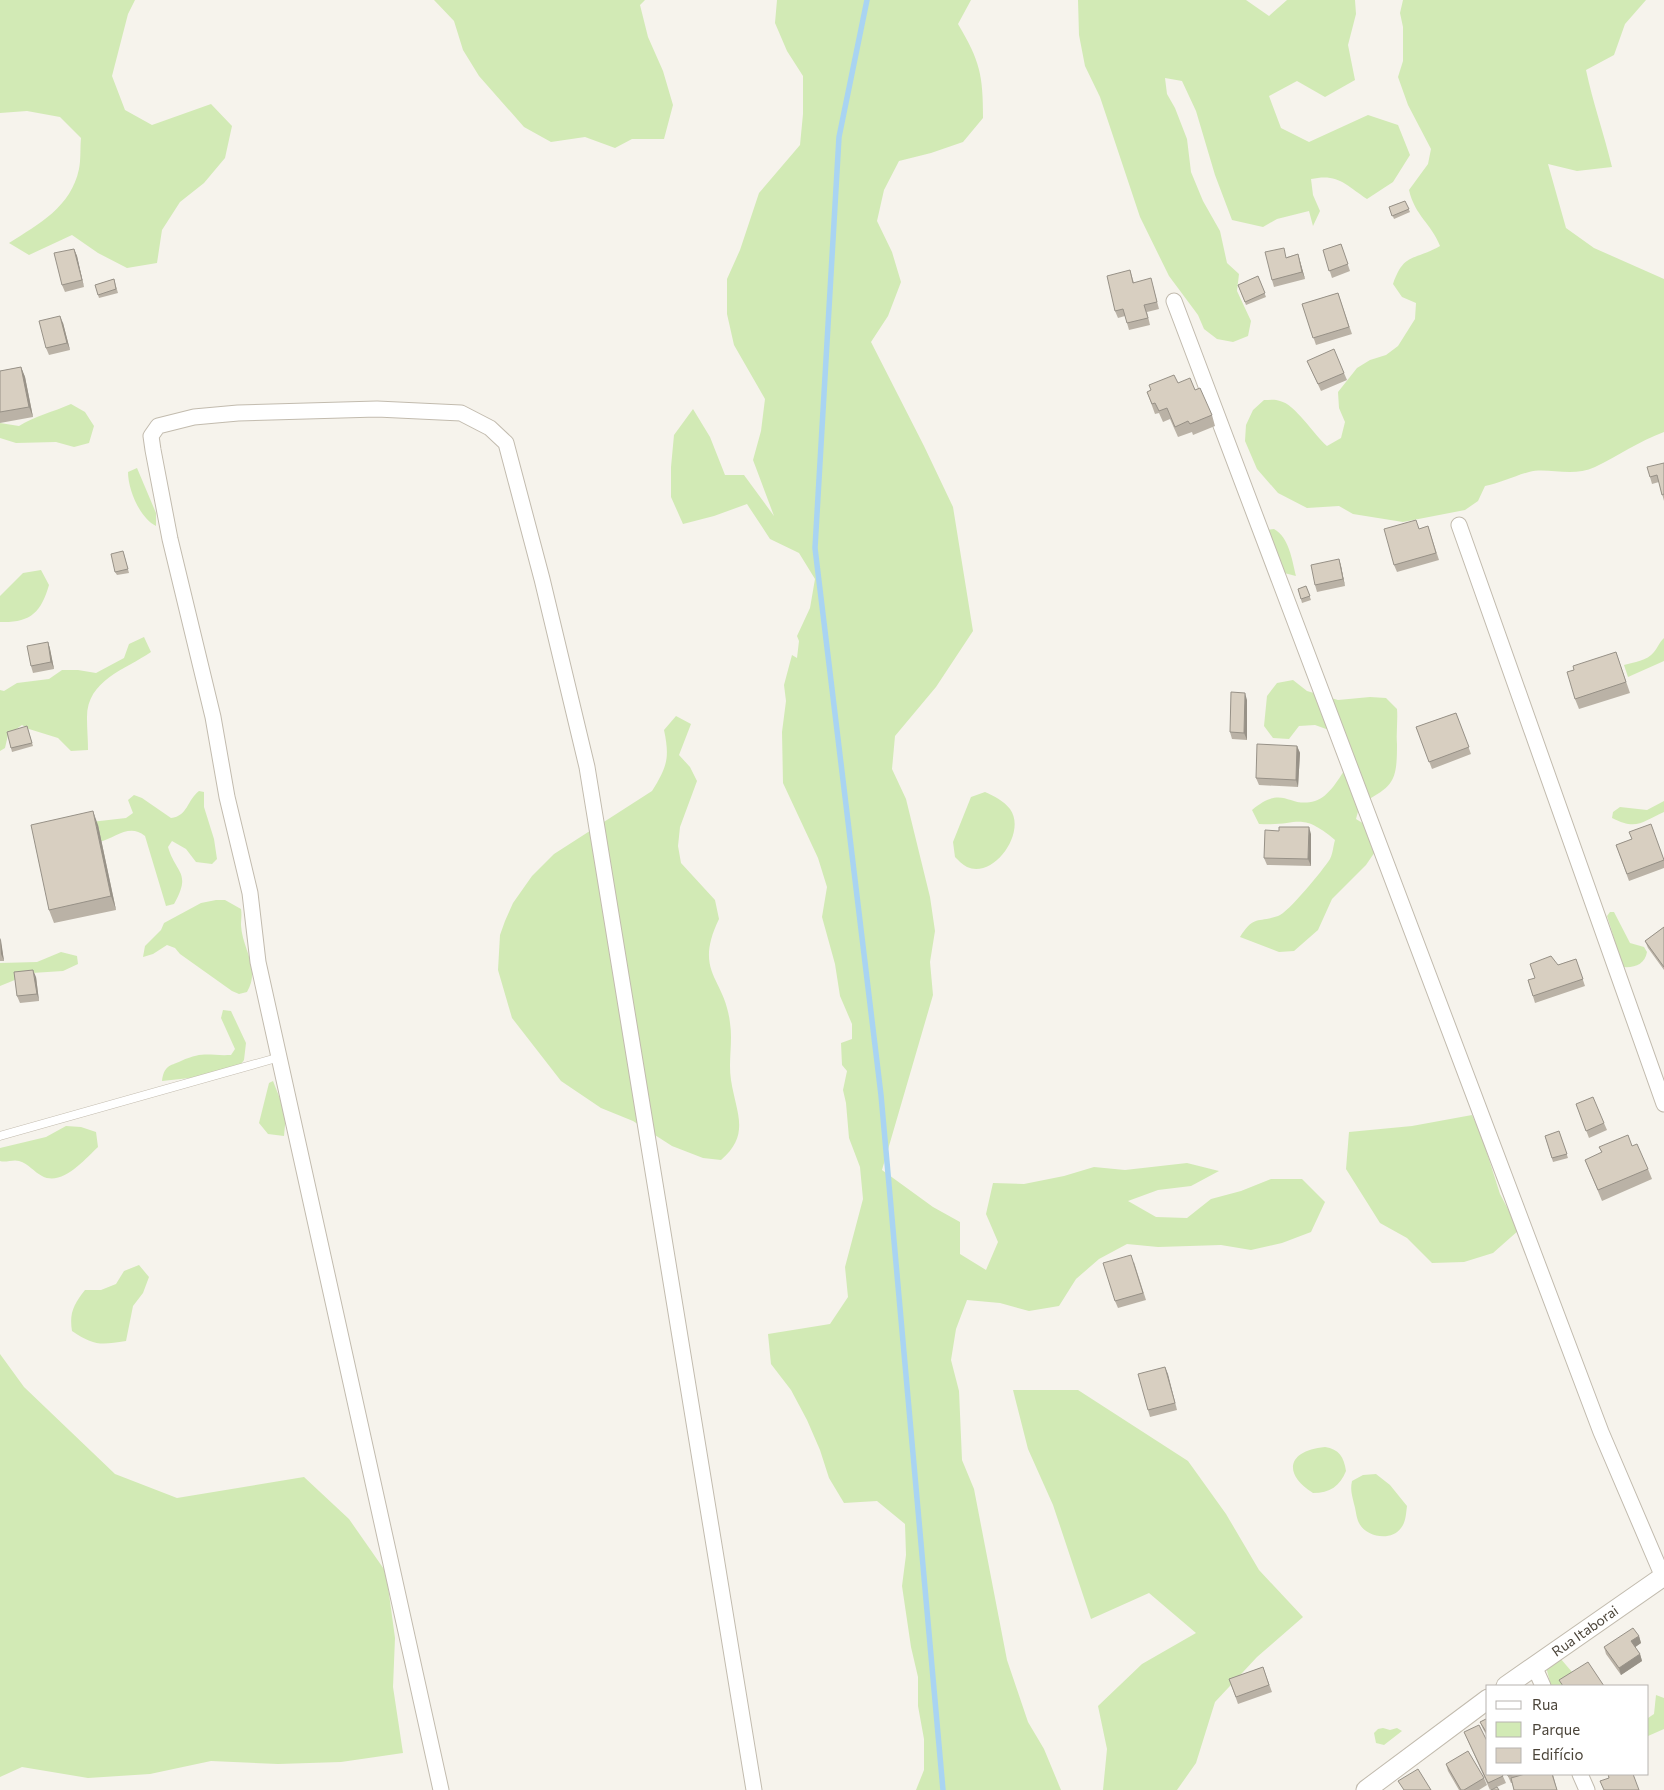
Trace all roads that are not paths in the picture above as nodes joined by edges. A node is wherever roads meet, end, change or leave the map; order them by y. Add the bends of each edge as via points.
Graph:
1 (1174, 301) dead end
2 (1459, 525) dead end
3 (280, 1058) junction
4 (1664, 1104) edge
5 (0, 1136) edge
6 (1664, 1576) edge
7 (1534, 1666) junction
8 (1507, 1685) edge
9 (1543, 1685) edge
10 (1486, 1700) edge
11 (1580, 1775) edge
12 (441, 1790) edge
13 (754, 1790) edge
14 (1366, 1790) edge
15 (1587, 1790) edge

1 - 6 street via 1601,1432
2 - 4 street
3 - 5 lane
3 - 12 street
3 - 13 street via 258,962 250,893 227,796 213,716 170,539 151,436 158,426 194,417 238,413 377,409 461,413 490,428 506,443 587,767
6 - 7 street, Rua Itaborai
7 - 8 street, Rua Itaborai
7 - 9 street
10 - 14 street
11 - 15 street

